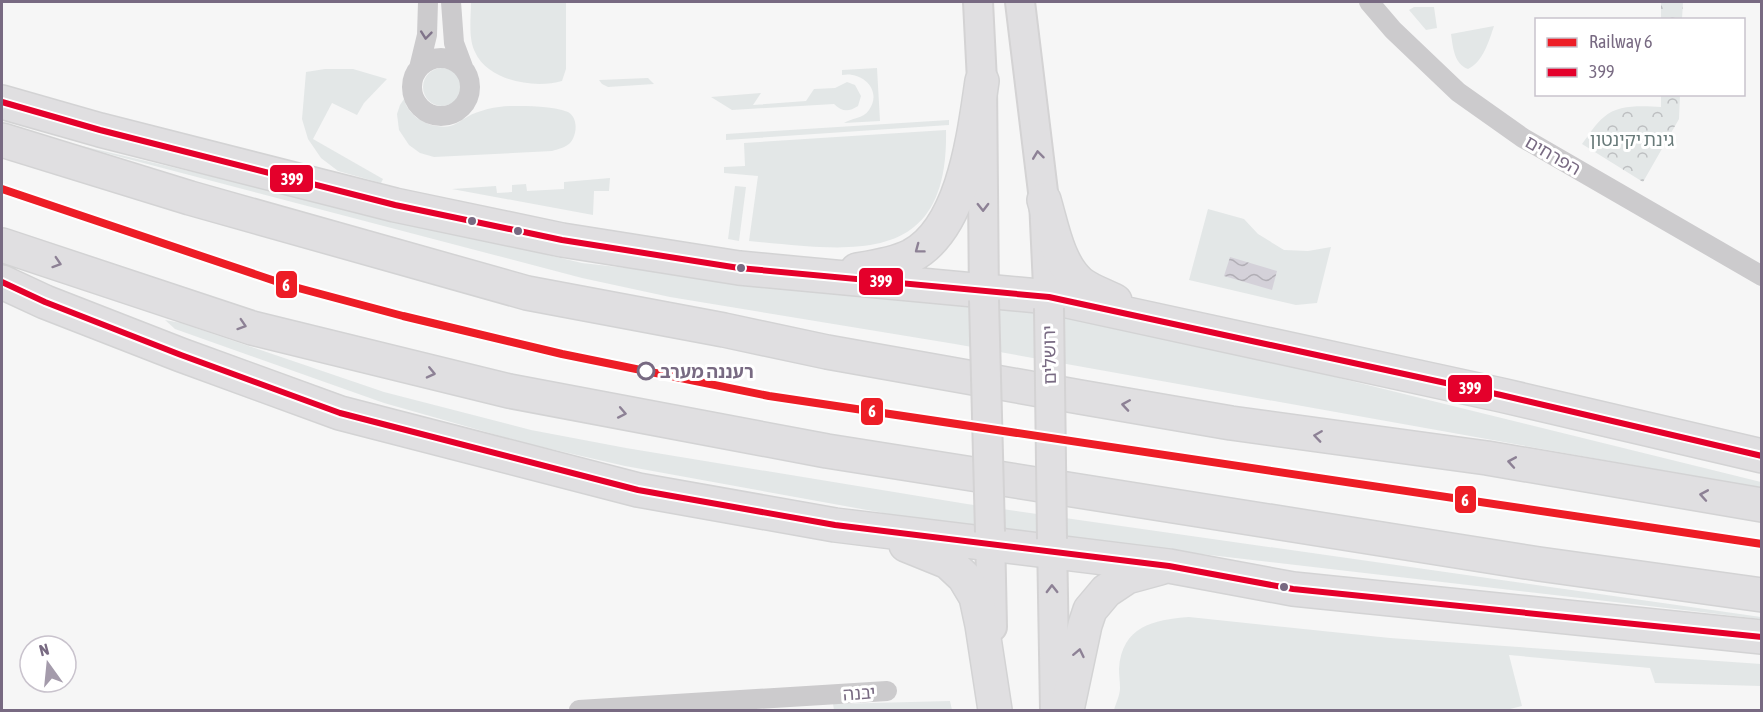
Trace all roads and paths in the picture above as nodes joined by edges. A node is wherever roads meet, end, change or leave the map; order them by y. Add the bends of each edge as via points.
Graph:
1 (428, 2) edge
2 (451, 2) edge
3 (978, 2) edge
4 (1020, 2) edge
5 (1369, 2) edge
6 (463, 67) junction
7 (419, 68) junction
8 (982, 81) junction
9 (2, 102) edge
10 (2, 140) edge
11 (1044, 200) junction
12 (2, 244) edge
13 (1761, 276) edge
14 (824, 277) junction
15 (2, 282) edge
16 (984, 295) junction
17 (1049, 302) junction
18 (1163, 322) junction
19 (1761, 456) edge
20 (1761, 505) edge
21 (835, 525) junction
22 (990, 538) junction
23 (1052, 546) junction
24 (1169, 566) junction
25 (1761, 595) edge
26 (1761, 637) edge
27 (887, 691) dead end
28 (709, 706) edge
29 (667, 708) edge
30 (995, 710) edge
31 (579, 711) edge
32 (1055, 711) edge
33 (1066, 711) edge

1 -> 7 street via 427,35
2 - 6 street via 454,43
3 - 8 main road
11 -> 4 main road, ירושלים
5 - 13 street, הפרחים via 1458,92 1523,138
6 - 7 street via 455,61 436,58
6 - 7 street via 470,78 465,106 457,113 438,117 420,109 415,101 412,82
8 -> 14 highway via 969,160 959,191 930,240 912,255 896,261
8 -> 16 main road
9 - 14 highway via 406,207 562,240
20 -> 10 highway via 1487,458 1265,428 1080,397 538,296 190,198
11 - 17 main road, ירושלים
11 - 18 highway via 1056,240 1079,282
12 -> 25 highway via 252,328 509,391 838,452 1528,562
14 - 16 highway
15 - 21 highway via 45,302 340,413 638,490
16 - 17 highway
16 - 22 main road, bridge
17 - 18 highway
17 - 23 main road, ירושלים, bridge
18 - 19 highway
21 - 22 highway
21 - 30 highway via 919,549 948,562 963,577 976,597
22 - 23 highway
22 - 30 main road
23 - 24 highway
32 -> 23 main road, ירושלים
24 - 26 highway via 1293,589
33 -> 24 highway via 1090,610 1106,591 1127,577
27 - 28 street, יבנה
28 - 29 street, יבנה
29 - 31 street, יבנה

